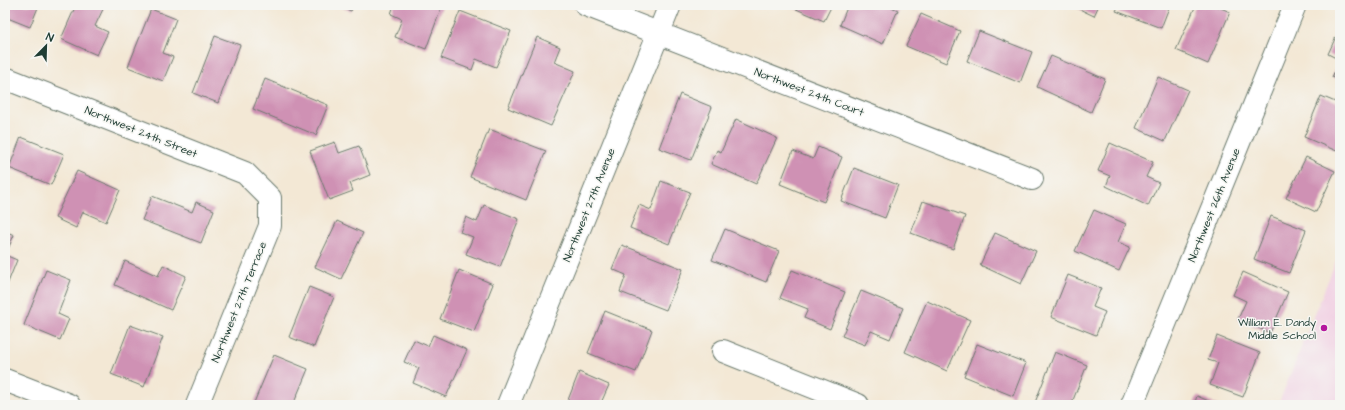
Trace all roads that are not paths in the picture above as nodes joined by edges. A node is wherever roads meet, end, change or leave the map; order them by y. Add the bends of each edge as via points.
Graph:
1 (586, 5) edge
2 (670, 5) edge
3 (1296, 5) edge
4 (659, 34) junction
5 (5, 78) edge
6 (1032, 179) dead end
7 (270, 198) joint
8 (723, 351) dead end
9 (5, 380) edge
10 (69, 405) edge
11 (197, 405) edge
12 (508, 405) edge
13 (858, 405) edge
14 (1132, 405) edge

1 - 4 street, Northwest 24th Court
2 - 4 street, Northwest 27th Avenue
3 - 14 street, Northwest 26th Avenue
4 - 6 street, Northwest 24th Court
4 - 12 street, Northwest 27th Avenue
5 - 7 street, Northwest 24th Street via 245,173
7 - 11 street, Northwest 27th Terrace via 270,226
8 - 13 street
9 - 10 street

